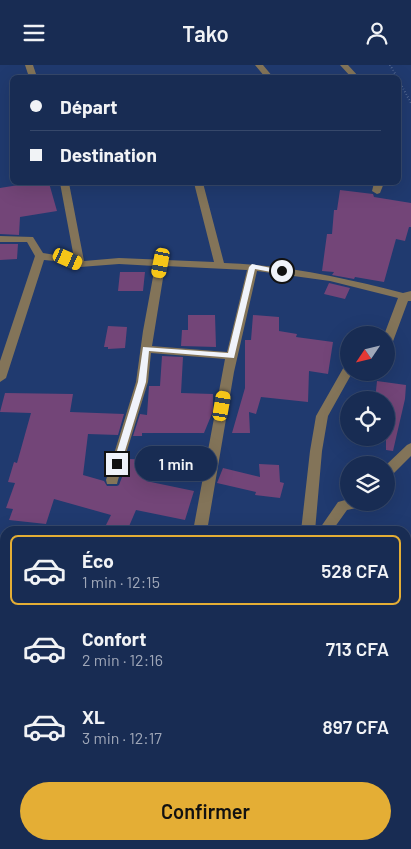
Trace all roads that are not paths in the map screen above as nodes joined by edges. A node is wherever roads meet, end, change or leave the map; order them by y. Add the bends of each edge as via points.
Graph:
1 (259, 65) edge
2 (344, 65) edge
3 (267, 75) edge
4 (353, 75) edge
5 (65, 185) edge
6 (200, 185) edge
7 (0, 239) edge
8 (40, 256) junction
9 (161, 263) junction
10 (80, 264) junction
11 (220, 265) junction
12 (252, 267) junction
13 (409, 296) edge
14 (395, 326) edge
15 (146, 349) junction
16 (231, 356) junction
17 (0, 378) edge
18 (342, 381) edge
19 (411, 448) edge
20 (395, 464) edge
21 (112, 480) dead end
22 (340, 510) edge
23 (201, 526) edge
24 (308, 526) edge
25 (329, 526) edge

1 - 3 street
2 - 4 street
5 - 10 street
6 - 11 street
7 - 8 street via 30,239
8 - 10 street via 68,259
8 - 17 street
9 - 10 street via 119,261
9 - 11 street
9 - 15 street
11 - 12 street
12 - 13 street via 330,278
12 - 16 street
13 - 14 street
15 - 16 street
15 - 21 street via 142,382
16 - 23 street
18 - 24 street via 322,417
19 - 20 street
22 - 25 street

